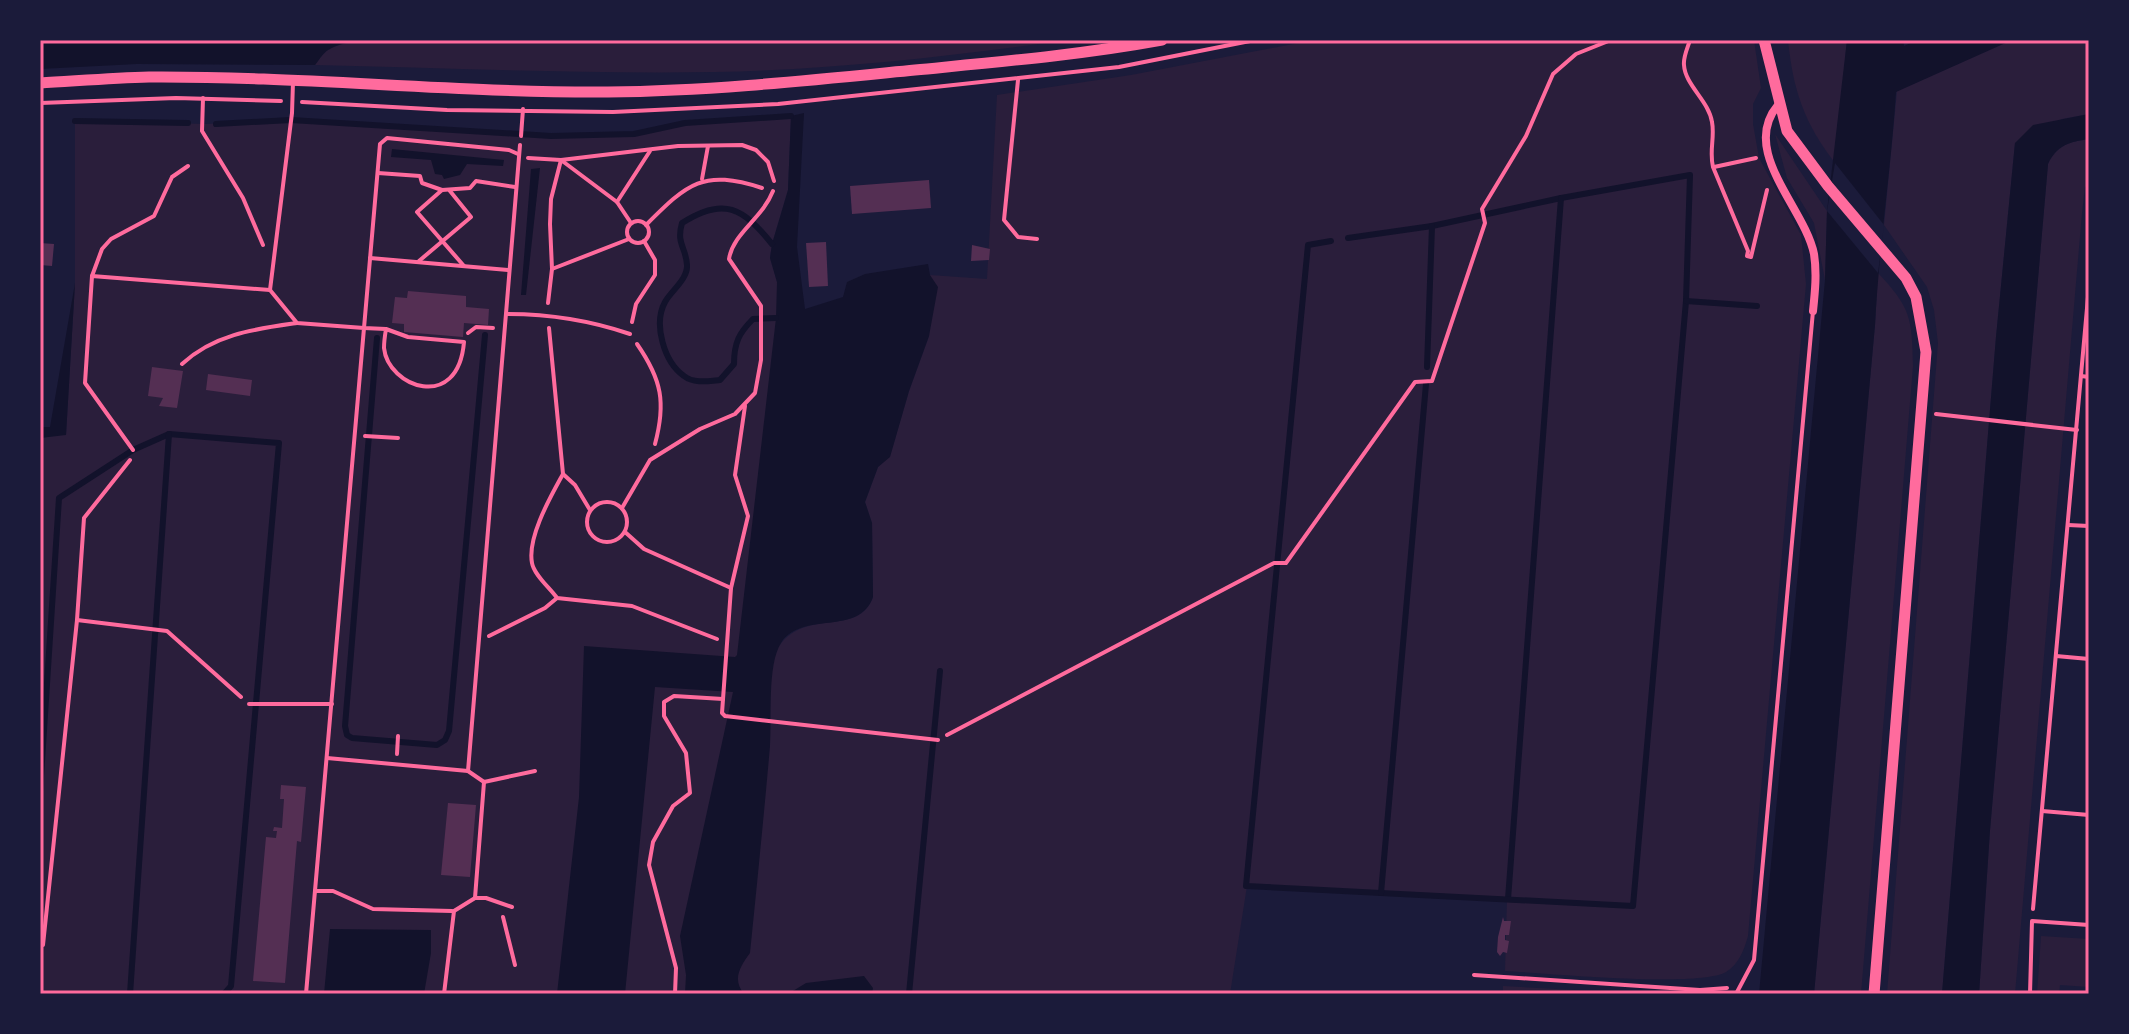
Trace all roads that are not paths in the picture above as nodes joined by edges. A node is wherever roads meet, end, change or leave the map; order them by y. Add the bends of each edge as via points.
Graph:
1 (1162, 40) edge
2 (1764, 40) edge
3 (293, 82) junction
4 (40, 83) edge
5 (1778, 105) junction
6 (520, 145) dead end
7 (518, 154) junction
8 (188, 166) dead end
9 (378, 173) junction
10 (515, 187) junction
11 (442, 190) junction
12 (450, 191) junction
13 (773, 191) road end
14 (442, 242) junction
15 (370, 258) junction
16 (418, 262) junction
17 (464, 266) junction
18 (508, 270) junction
19 (92, 276) junction
20 (270, 290) junction
21 (1813, 311) joint
22 (507, 314) junction
23 (297, 323) junction
24 (364, 328) junction
25 (386, 329) junction
26 (630, 334) road end
27 (182, 364) dead end
28 (745, 406) junction
29 (133, 450) road end
30 (622, 508) junction
31 (625, 532) junction
32 (731, 588) junction
33 (723, 699) junction
34 (249, 704) road end
35 (332, 704) junction
36 (938, 740) road end
37 (327, 758) junction
38 (468, 771) junction
39 (535, 771) dead end
40 (484, 782) junction
41 (315, 891) junction
42 (475, 898) junction
43 (512, 907) dead end
44 (454, 911) junction
45 (2089, 925) edge
46 (306, 994) edge
47 (444, 994) edge
48 (675, 994) edge
49 (1736, 994) edge
50 (1874, 994) edge
51 (2030, 994) edge

1 - 3 street via 1002,61 690,90 481,90
2 - 5 street
3 - 4 street via 148,77
3 - 20 lane
5 - 21 street via 1768,117 1765,140 1780,186 1814,253
5 - 50 street via 1787,131 1906,278 1923,323 1926,352
6 - 7 lane
7 - 9 lane via 387,138 380,144
7 - 10 lane
8 - 19 lane via 172,177 154,216 102,249
9 - 11 lane via 420,176 422,183
9 - 15 lane
10 - 12 lane via 476,181 470,188
10 - 18 lane
11 - 12 lane
11 - 14 lane via 417,212
12 - 14 lane via 471,217
13 - 28 lane via 767,206 736,240 729,259 761,306 761,360 755,393
14 - 16 lane
14 - 17 lane
15 - 16 lane
15 - 24 lane
16 - 17 lane
17 - 18 lane
18 - 22 lane
19 - 20 lane
19 - 29 lane via 85,383
20 - 23 lane
21 - 49 lane via 1754,960
22 - 26 lane via 547,314
22 - 38 lane
23 - 24 lane
23 - 27 lane via 216,340
24 - 25 lane
24 - 35 lane
25 - 25 lane via 408,337 464,342 462,360 449,381 419,385 391,365 384,346
28 - 30 lane via 650,460
28 - 32 lane via 735,475 748,516
30 - 31 lane via 628,516
30 - 31 lane via 607,503 590,510 586,523 597,541 606,543
31 - 32 lane via 644,549
32 - 33 lane
33 - 36 lane via 725,716
33 - 48 lane via 674,696 664,702 664,716 686,753 690,793 673,806 653,842 649,865 676,968
34 - 35 lane
35 - 37 lane
37 - 38 lane
37 - 41 lane
38 - 40 lane
39 - 40 lane
40 - 42 lane
41 - 44 lane via 333,891 373,909
41 - 46 lane
42 - 43 lane
42 - 44 lane
44 - 47 lane
45 - 51 lane via 2032,921

